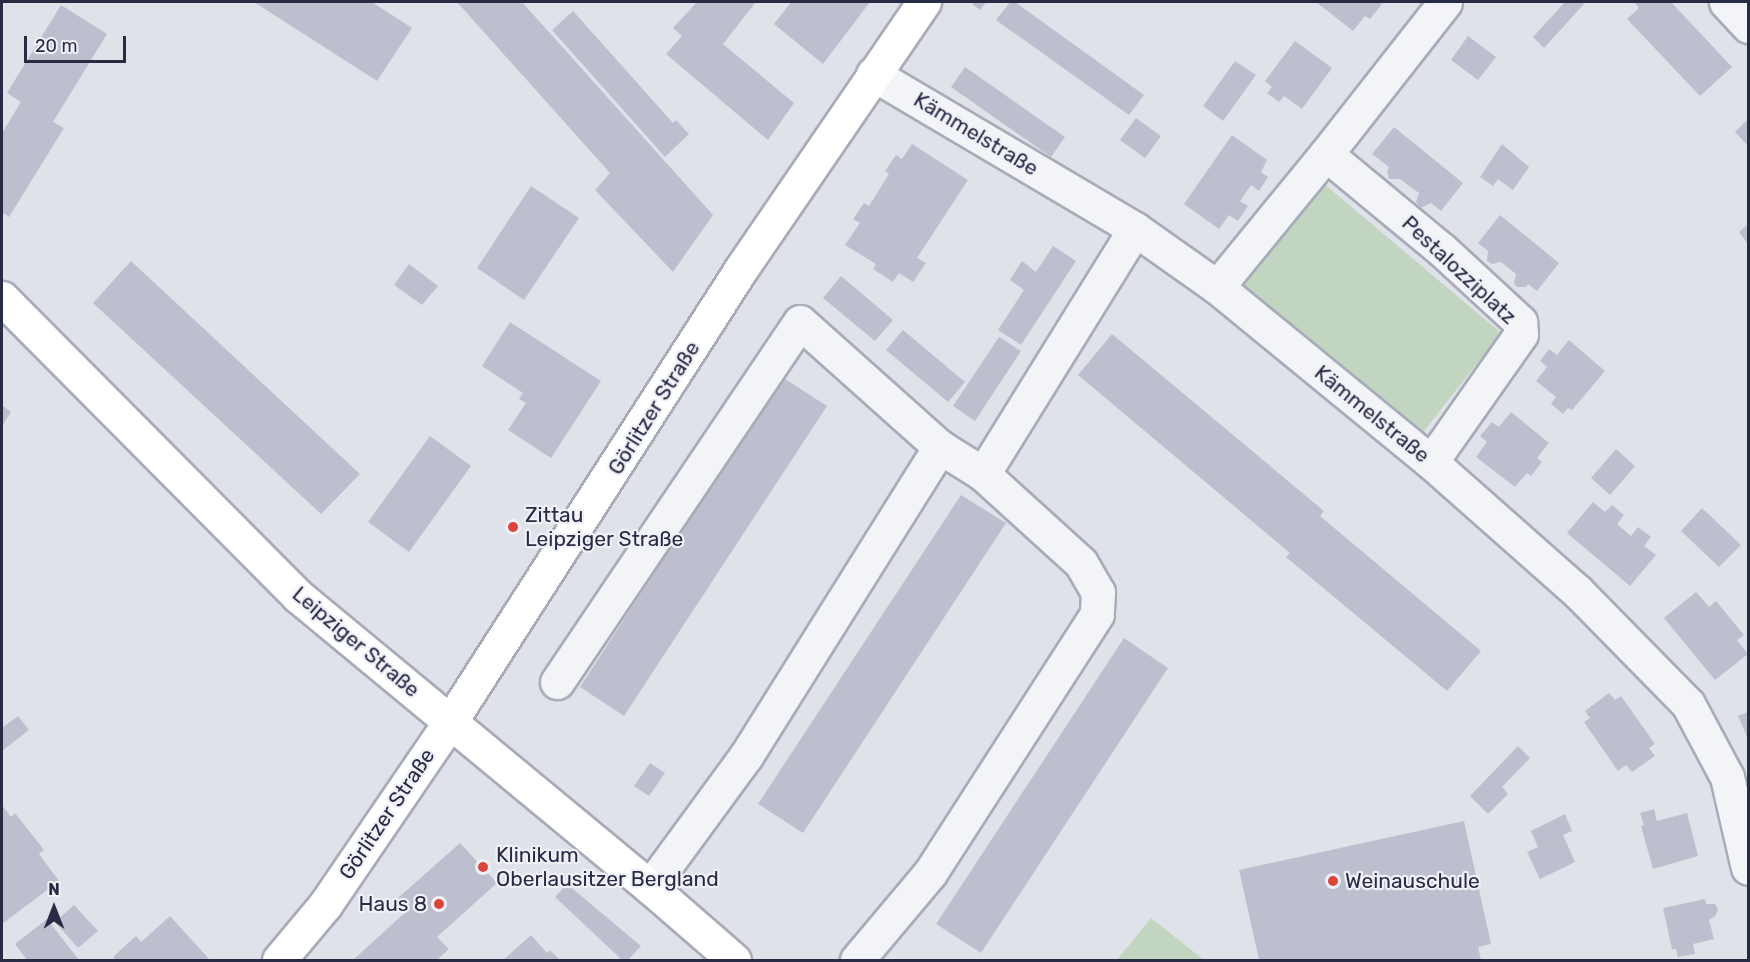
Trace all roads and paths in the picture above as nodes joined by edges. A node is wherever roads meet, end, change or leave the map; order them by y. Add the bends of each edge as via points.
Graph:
1 (924, 2) edge
2 (1445, 2) edge
3 (1725, 2) edge
4 (1749, 26) edge
5 (873, 74) junction
6 (1326, 154) junction
7 (1135, 229) junction
8 (1217, 287) junction
9 (2, 298) edge
10 (940, 447) junction
11 (1431, 462) junction
12 (983, 474) junction
13 (557, 682) dead end
14 (450, 723) junction
15 (1749, 868) edge
16 (650, 887) junction
17 (279, 960) edge
18 (734, 960) edge
19 (857, 960) edge

1 - 5 main road, Görlitzer Straße
2 - 6 street
3 - 4 street
5 - 7 street, Kämmelstraße
5 - 14 main road, Görlitzer Straße via 741,269
6 - 8 street
6 - 11 street, Pestalozziplatz via 1441,249 1520,322 1521,334
7 - 8 street, Kämmelstraße
7 - 12 street
8 - 11 street, Kämmelstraße
9 - 14 main road, Leipziger Straße via 298,596
10 - 12 street
10 - 13 street via 800,322
10 - 16 street via 746,756
11 - 15 street, Kämmelstraße via 1577,591 1688,704 1727,777
12 - 19 street via 1081,563 1098,592 1097,614 930,873
14 - 16 main road, Leipziger Straße
14 - 17 main road, Görlitzer Straße via 325,905
16 - 18 main road, Leipziger Straße

